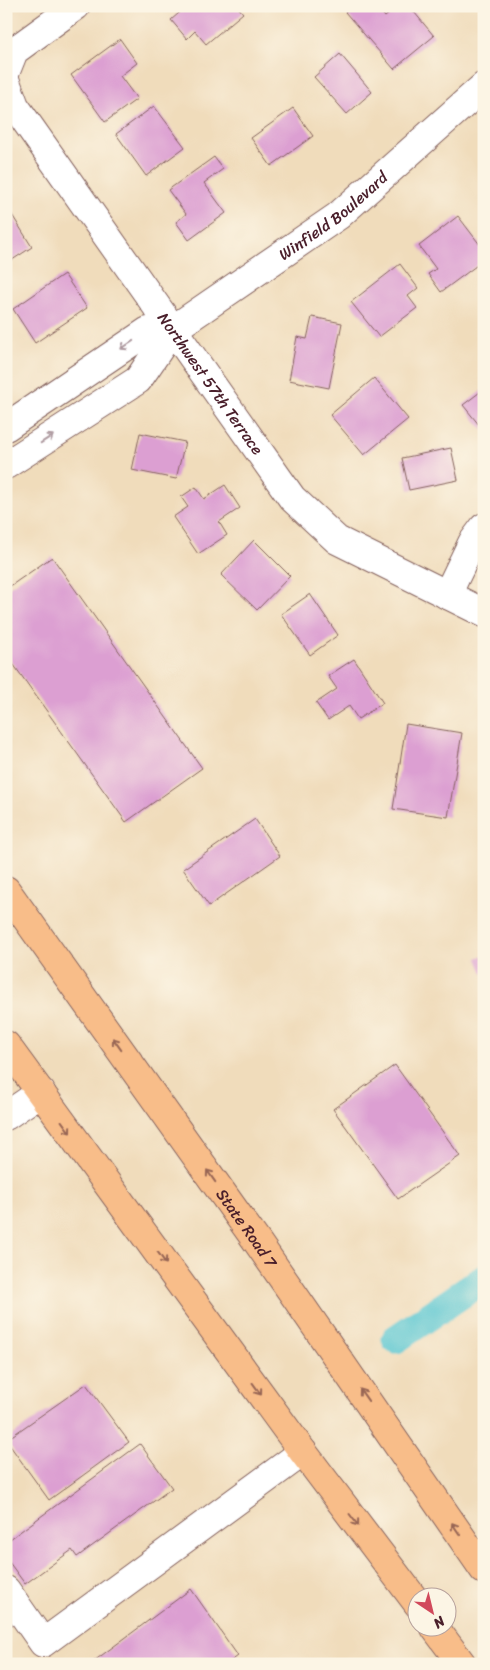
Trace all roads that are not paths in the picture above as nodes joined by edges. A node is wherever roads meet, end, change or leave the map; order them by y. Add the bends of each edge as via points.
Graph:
1 (76, 6) edge
2 (6, 71) edge
3 (6, 82) edge
4 (484, 86) edge
5 (172, 330) junction
6 (6, 427) edge
7 (6, 465) edge
8 (484, 527) edge
9 (447, 595) junction
10 (484, 613) edge
11 (6, 890) edge
12 (6, 1045) edge
13 (40, 1092) junction
14 (6, 1116) edge
15 (303, 1452) junction
16 (484, 1570) edge
17 (6, 1590) edge
18 (408, 1591) edge
19 (442, 1638) edge
20 (462, 1664) edge

1 - 2 street via 14,51
3 - 5 street, Northwest 57th Terrace via 15,106
4 - 5 street, Winfield Boulevard via 338,216
5 -> 6 street via 148,331
7 -> 5 street, Winfield Boulevard via 138,380
5 - 9 street, Northwest 57th Terrace via 292,498 337,540
8 - 9 street
9 - 10 street, Northwest 57th Terrace
16 -> 11 main road, State Road 7 via 264,1251
12 - 13 main road
13 - 14 street
13 -> 15 main road
15 - 17 street via 43,1643
15 -> 18 main road
19 - 20 main road

